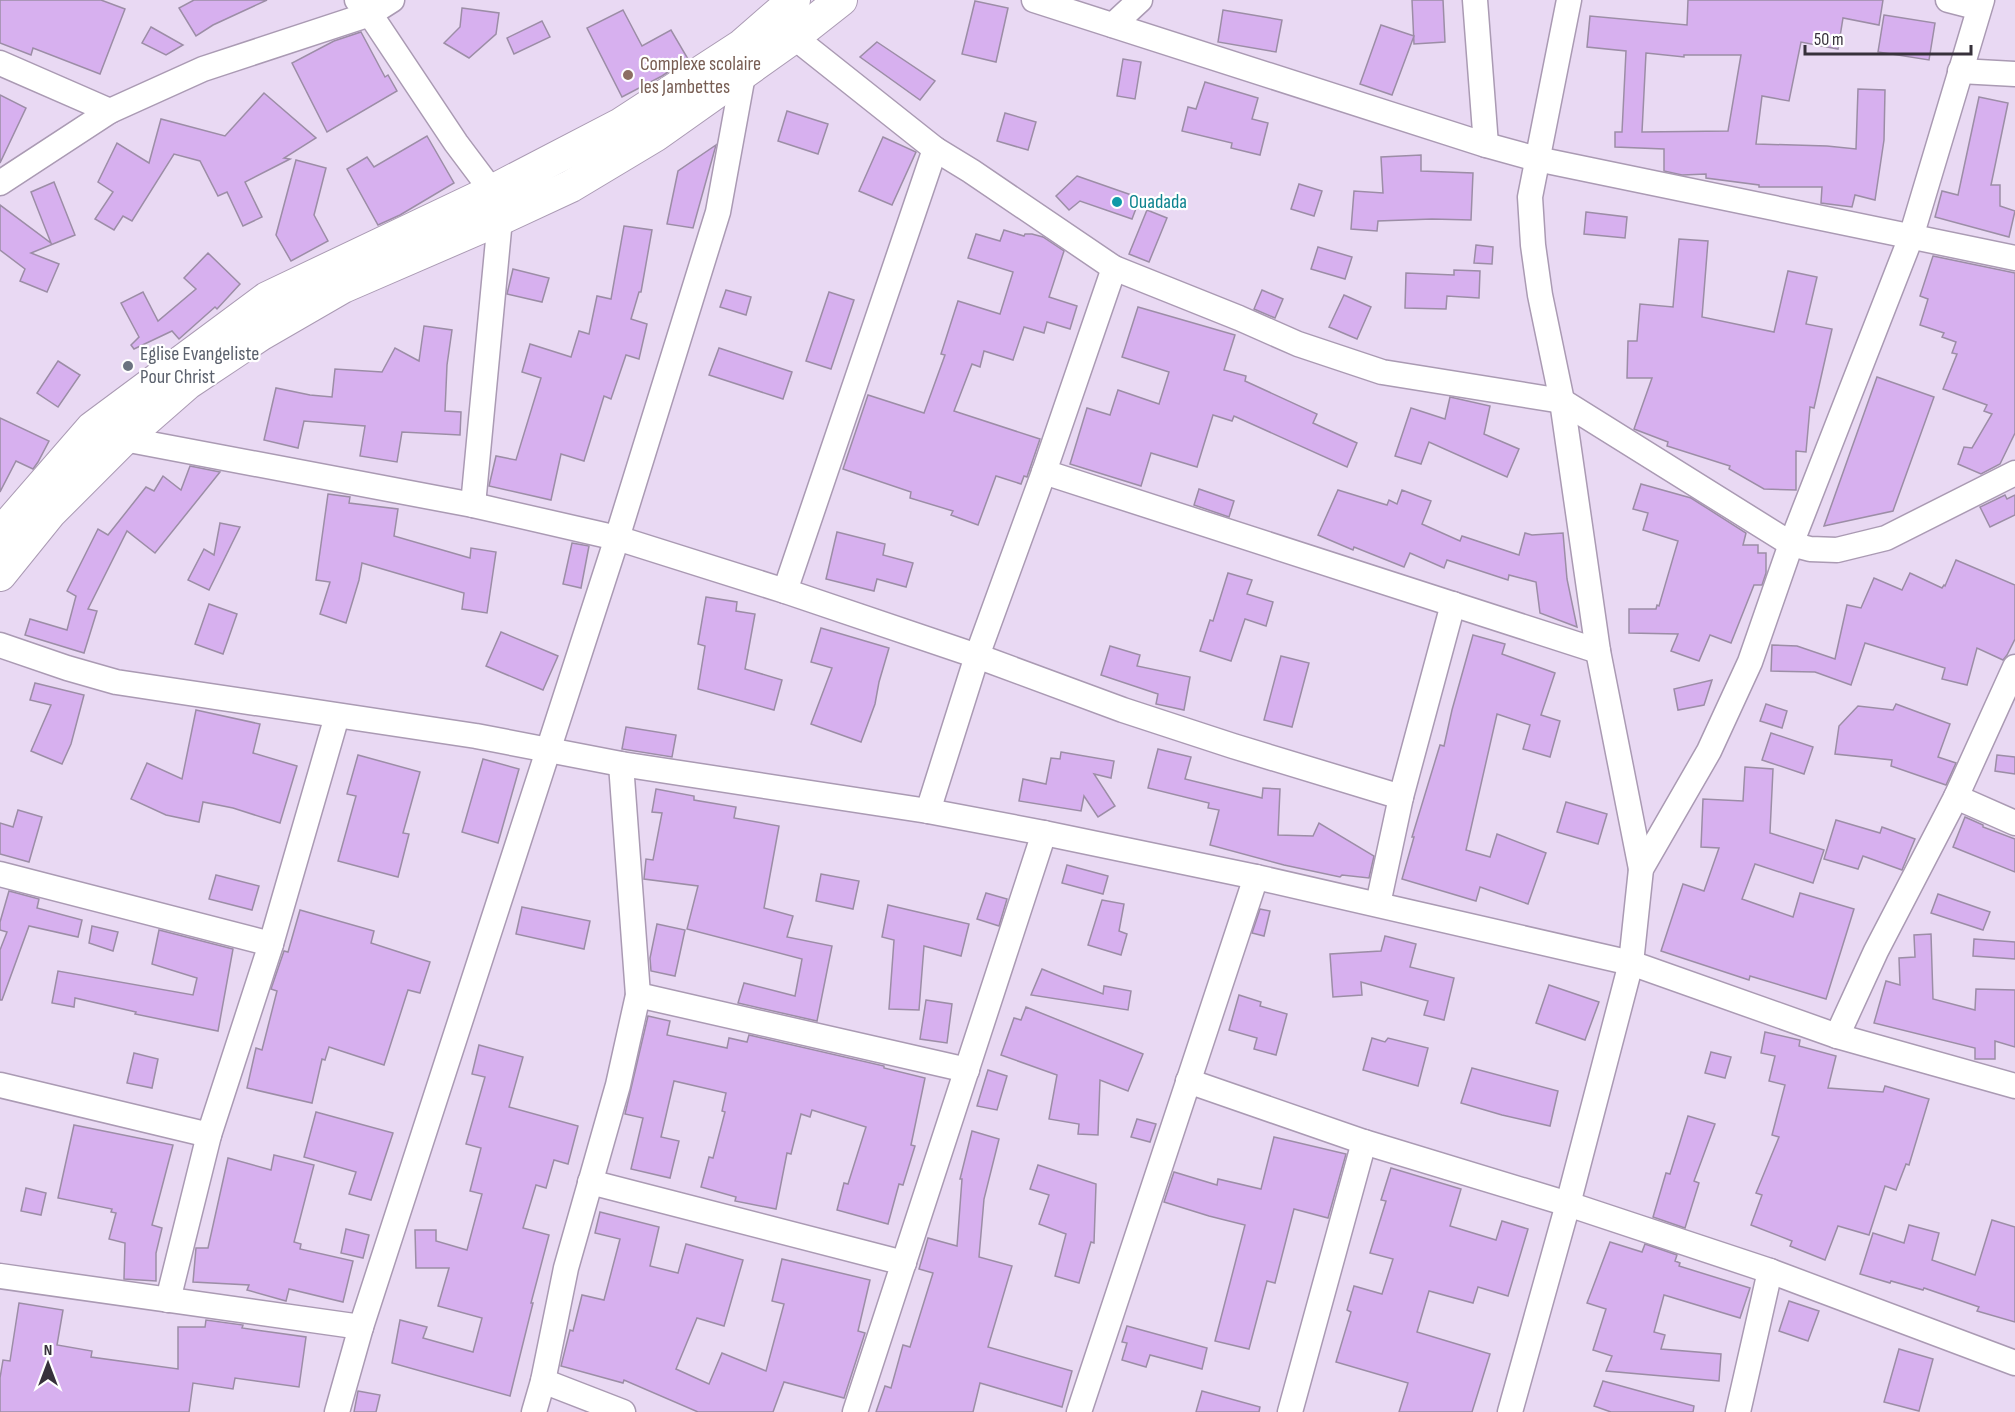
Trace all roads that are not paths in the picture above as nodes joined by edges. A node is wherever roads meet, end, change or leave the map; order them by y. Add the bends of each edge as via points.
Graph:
1 (392, 0) edge
2 (794, 0) edge
3 (841, 0) edge
4 (1034, 0) edge
5 (1140, 0) edge
6 (1475, 0) edge
7 (1569, 0) edge
8 (1948, 0) edge
9 (1980, 4) edge
10 (364, 7) edge
11 (1113, 25) junction
12 (794, 37) junction
13 (0, 63) edge
14 (1960, 71) junction
15 (2015, 74) edge
16 (742, 75) junction
17 (110, 111) junction
18 (1486, 145) junction
19 (935, 149) junction
20 (1538, 159) junction
21 (0, 183) edge
22 (496, 205) junction
23 (1911, 237) junction
24 (2015, 258) edge
25 (1114, 268) junction
26 (1563, 401) junction
27 (124, 439) junction
28 (1044, 472) junction
29 (2015, 472) edge
30 (473, 505) junction
31 (0, 534) edge
32 (617, 538) junction
33 (1791, 544) junction
34 (0, 575) edge
35 (785, 591) junction
36 (1453, 604) junction
37 (0, 645) edge
38 (1598, 651) junction
39 (977, 656) junction
40 (2015, 667) edge
41 (337, 716) junction
42 (547, 751) junction
43 (621, 764) junction
44 (1401, 797) junction
45 (1956, 797) junction
46 (928, 811) junction
47 (2015, 823) edge
48 (1044, 833) junction
49 (1641, 869) junction
50 (0, 874) edge
51 (1256, 878) junction
52 (1378, 904) junction
53 (271, 944) junction
54 (1631, 963) junction
55 (638, 995) junction
56 (1837, 1036) junction
57 (967, 1070) junction
58 (1188, 1081) junction
59 (0, 1085) edge
60 (2015, 1086) edge
61 (209, 1135) junction
62 (1364, 1142) junction
63 (590, 1182) junction
64 (1568, 1204) junction
65 (904, 1263) junction
66 (1770, 1271) junction
67 (0, 1276) edge
68 (168, 1300) junction
69 (361, 1327) junction
70 (2015, 1363) edge
71 (543, 1381) junction
72 (337, 1412) edge
73 (534, 1412) edge
74 (623, 1412) edge
75 (855, 1412) edge
76 (1079, 1412) edge
77 (1290, 1412) edge
78 (1510, 1412) edge
79 (1738, 1412) edge

1 - 10 street
2 - 22 street via 741,46
3 - 12 street
4 - 11 street
5 - 11 street
6 - 18 street
7 - 20 street
8 - 9 street
9 - 14 street
10 - 17 street via 203,69
10 - 22 street
11 - 18 street
12 - 16 street
12 - 19 street
13 - 17 street
14 - 15 street
14 - 23 street
16 - 22 street via 656,135 571,186
16 - 32 street via 717,212
17 - 21 street
18 - 20 street
19 - 25 street
19 - 35 street
20 - 23 street
20 - 26 street via 1530,197 1533,245
22 - 27 street via 260,334 188,383
22 - 30 street
22 - 31 street via 267,298 92,428
23 - 24 street
23 - 33 street
25 - 26 street via 1299,344 1382,372
25 - 28 street
26 - 33 street
26 - 38 street
27 - 30 street
27 - 34 street via 50,513
28 - 36 street
28 - 39 street
29 - 33 street via 1886,538 1837,550
30 - 32 street
32 - 35 street
32 - 42 street
33 - 49 street via 1741,682 1709,751
35 - 39 street
36 - 38 street
36 - 44 street
37 - 41 street via 116,682
38 - 49 street
39 - 44 street via 1122,710
39 - 46 street
40 - 45 street
41 - 42 street via 476,736
41 - 53 street
42 - 43 street
42 - 69 street
43 - 46 street
43 - 55 street
44 - 52 street
45 - 47 street
45 - 56 street
46 - 48 street
48 - 51 street
48 - 57 street
49 - 54 street
50 - 53 street
51 - 52 street
51 - 58 street
52 - 54 street
53 - 61 street
54 - 56 street
54 - 64 street
55 - 57 street
55 - 63 street via 618,1085
56 - 60 street
57 - 65 street
58 - 62 street
58 - 76 street
59 - 61 street
61 - 68 street
62 - 64 street
62 - 77 street
63 - 65 street
63 - 71 street via 566,1268
64 - 66 street
64 - 78 street
65 - 75 street
66 - 70 street
66 - 79 street
67 - 68 street
68 - 69 street
69 - 72 street
71 - 73 street
71 - 74 street

